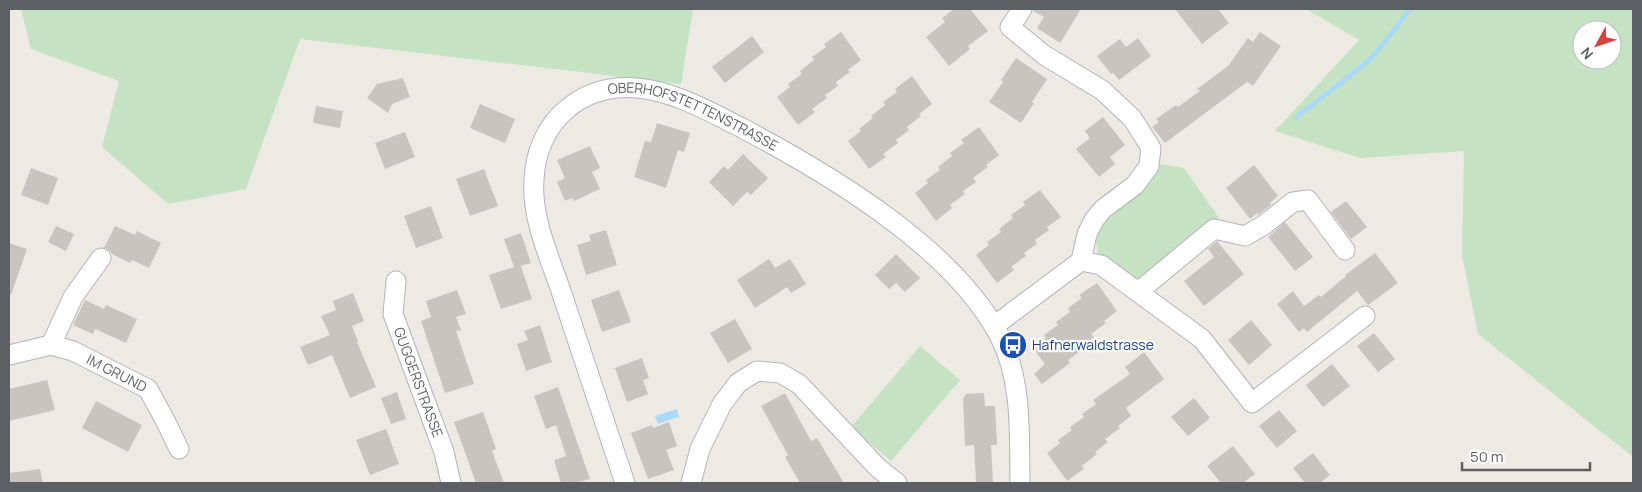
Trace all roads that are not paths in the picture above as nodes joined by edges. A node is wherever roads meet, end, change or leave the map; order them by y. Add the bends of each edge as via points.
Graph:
1 (1022, 9) edge
2 (1345, 250) dead end
3 (101, 258) dead end
4 (1081, 261) junction
5 (396, 281) dead end
6 (1138, 292) junction
7 (1366, 316) dead end
8 (994, 326) junction
9 (51, 345) junction
10 (9, 355) edge
11 (179, 449) dead end
12 (451, 483) edge
13 (624, 483) edge
14 (691, 483) edge
15 (897, 483) edge
16 (1020, 483) edge

1 - 4 street via 1010,27 1044,55 1102,90 1132,118 1150,148 1149,166 1135,185 1103,209 1094,220
2 - 6 street via 1308,200 1292,202 1264,226 1245,236 1214,229
3 - 9 street via 73,296
4 - 6 street via 1101,265
4 - 8 street
5 - 12 street, GUGGERSTRASSE via 393,314 444,452
6 - 7 street via 1202,340 1252,403
8 - 13 street, OBERHOFSTETTENSTRASSE via 966,288 901,228 778,147 716,114 665,93 624,88 585,96 562,113 545,136 535,165 533,189 542,234
8 - 16 street, OBERHOFSTETTENSTRASSE via 1004,346 1015,387
9 - 10 street, IM GRUND
9 - 11 street, IM GRUND via 73,351 148,390
14 - 15 street via 700,449 722,404 738,383 757,371 780,373 799,384 878,468

